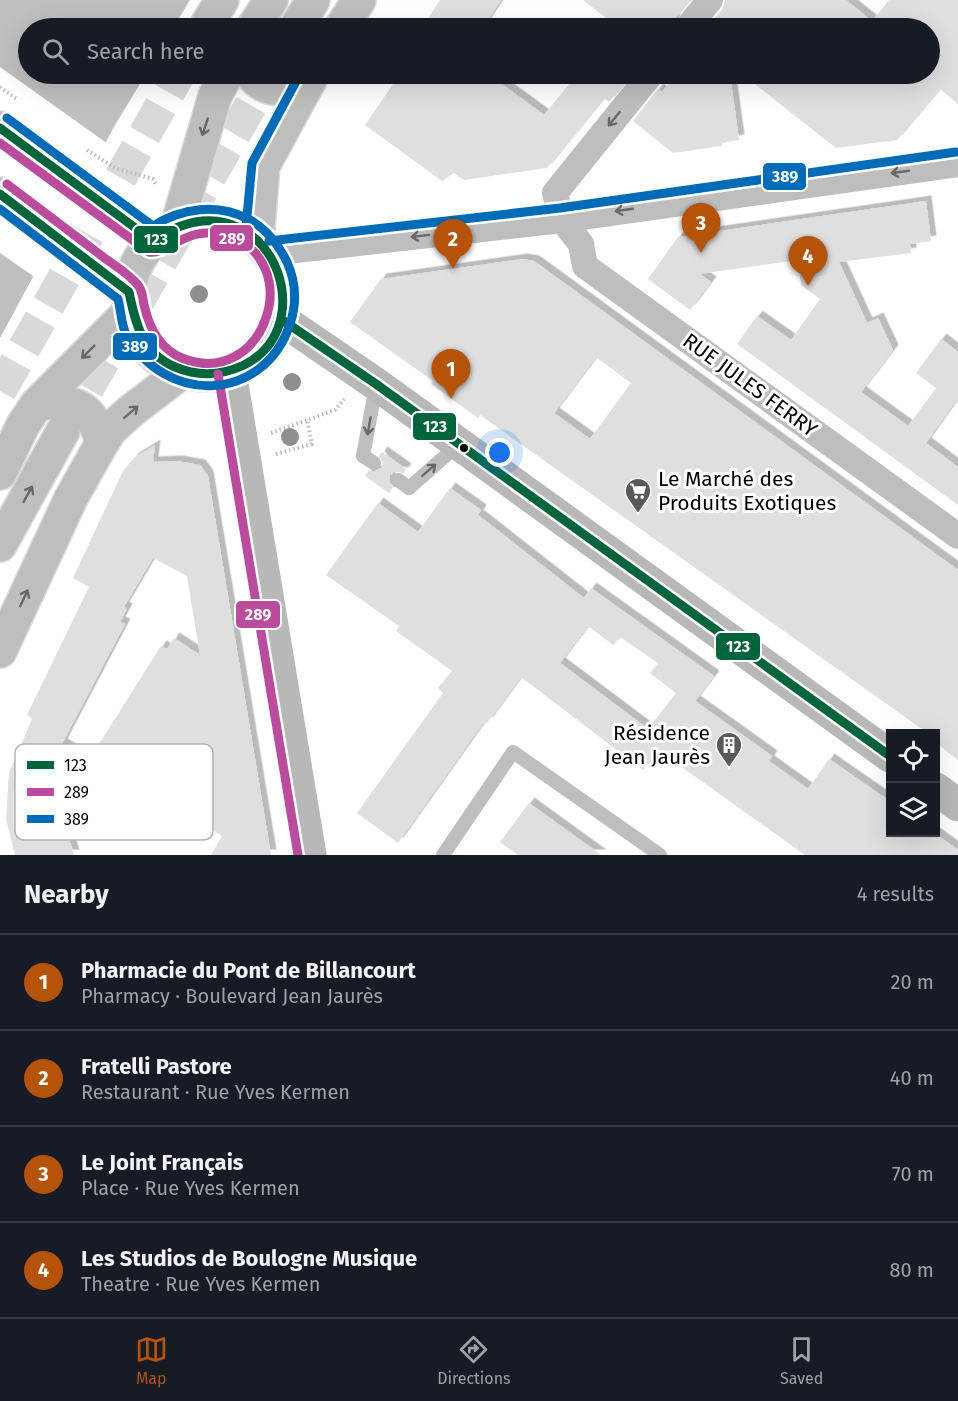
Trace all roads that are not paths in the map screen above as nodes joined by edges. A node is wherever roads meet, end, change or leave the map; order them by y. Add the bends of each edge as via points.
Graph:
1 (222, 0) edge
2 (271, 0) edge
3 (313, 0) edge
4 (359, 0) edge
5 (710, 0) edge
6 (211, 18) edge
7 (259, 18) edge
8 (302, 18) edge
9 (347, 18) edge
10 (695, 18) edge
11 (222, 84) edge
12 (263, 84) edge
13 (296, 84) edge
14 (307, 84) edge
15 (643, 84) edge
16 (0, 128) edge
17 (958, 164) edge
18 (0, 194) edge
19 (562, 220) junction
20 (165, 234) junction
21 (263, 246) junction
22 (129, 302) junction
23 (281, 320) junction
24 (182, 372) junction
25 (230, 372) junction
26 (370, 379) junction
27 (37, 404) junction
28 (63, 431) tunnel mouth
29 (102, 443) junction
30 (459, 444) junction
31 (374, 463) dead end
32 (0, 473) edge
33 (398, 480) dead end
34 (958, 536) edge
35 (0, 545) edge
36 (0, 651) edge
37 (886, 752) edge
38 (940, 792) edge
39 (958, 805) edge
40 (310, 855) edge
41 (443, 855) edge
42 (660, 855) edge

1 - 6 main road
2 - 7 main road
3 - 8 main road
4 - 9 main road
5 - 10 street
11 -> 20 main road
12 - 13 main road via 281,90
14 - 21 main road via 263,165
15 -> 19 street via 555,193
16 - 20 main road via 91,196
17 -> 19 street
18 - 22 main road via 64,243
19 -> 21 street
19 - 34 street, RUE JULES FERRY via 581,244 585,266
20 - 21 main road via 198,221 219,221 239,228
20 - 22 main road via 140,256 132,273
21 - 23 main road via 280,274 284,297
22 - 24 main road via 136,332 147,349
22 -> 27 main road
23 - 25 main road via 270,342 252,360
23 - 26 street
24 - 25 main road
29 -> 24 main road via 131,411
25 - 40 street
26 - 30 street
26 -> 31 lane via 363,456
27 - 29 main road via 57,401 83,407 98,425
27 - 32 main road
35 -> 28 main road
36 -> 29 main road via 71,498
33 -> 30 lane via 409,488
30 - 37 street
38 - 39 street
41 - 42 lane via 513,752

